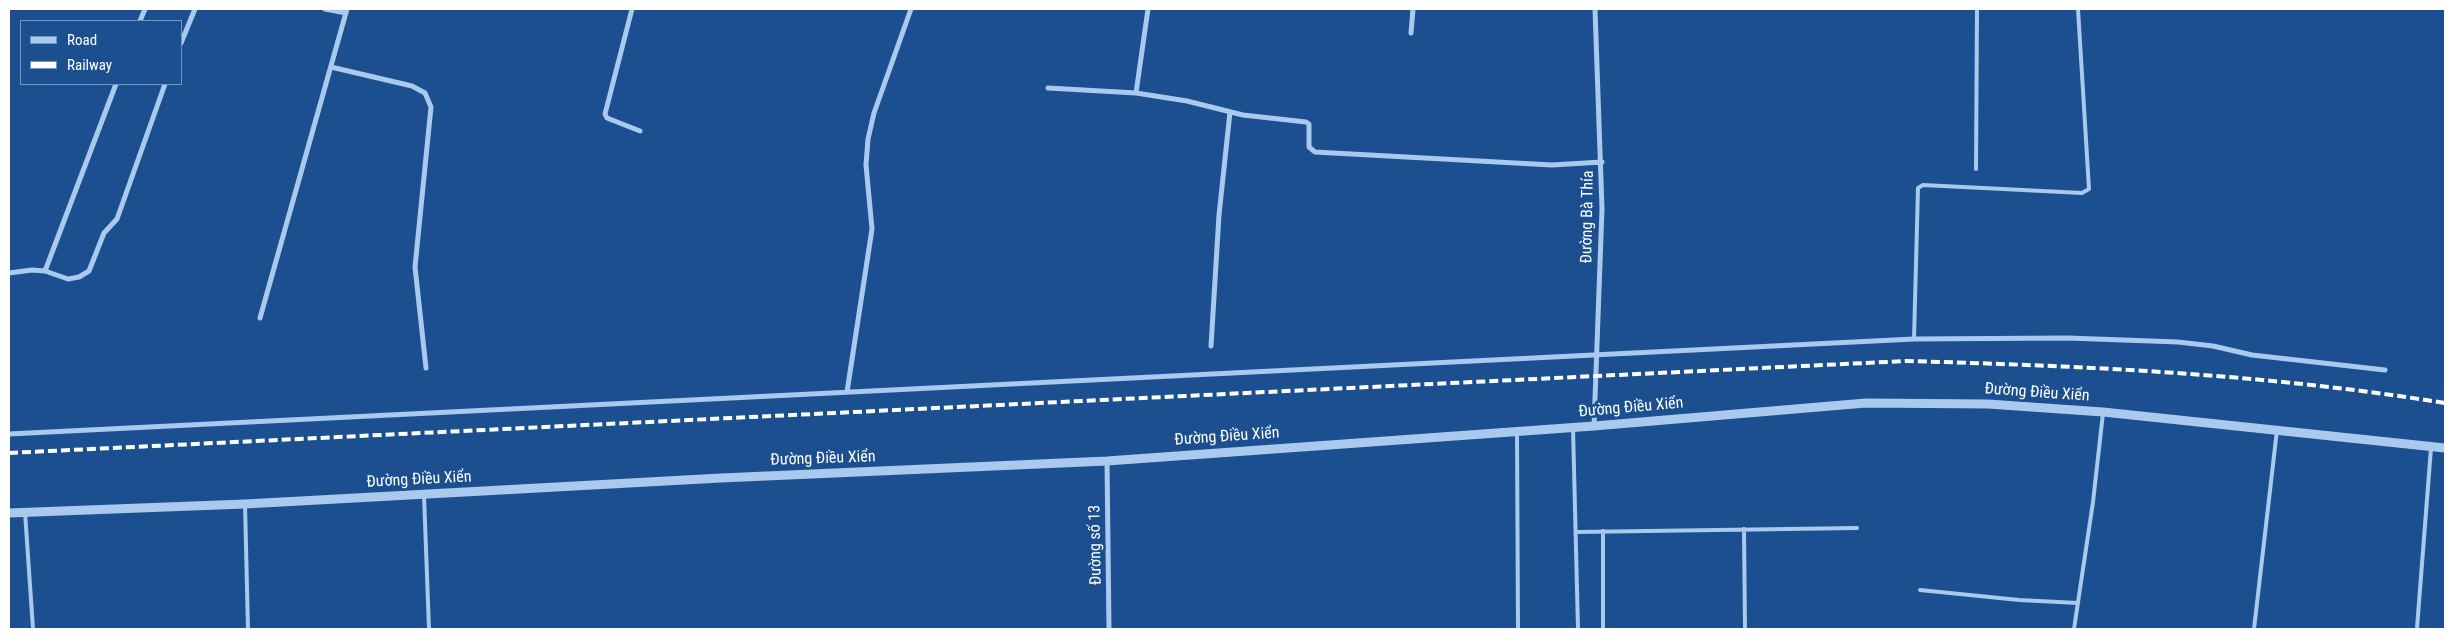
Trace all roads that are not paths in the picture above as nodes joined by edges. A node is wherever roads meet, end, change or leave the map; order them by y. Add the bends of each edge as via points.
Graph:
1 (195, 9) edge
2 (325, 9) edge
3 (632, 9) edge
4 (911, 9) edge
5 (1148, 9) edge
6 (1413, 9) edge
7 (1595, 9) edge
8 (1977, 9) edge
9 (2078, 9) edge
10 (346, 11) edge
11 (1411, 33) dead end
12 (182, 42) edge
13 (331, 67) junction
14 (116, 85) edge
15 (165, 85) edge
16 (1048, 88) dead end
17 (1136, 94) junction
18 (1230, 112) junction
19 (640, 131) dead end
20 (1602, 162) junction
21 (1976, 169) dead end
22 (45, 271) junction
23 (9, 273) edge
24 (260, 318) dead end
25 (1914, 339) junction
26 (1211, 346) dead end
27 (1596, 354) junction
28 (426, 368) dead end
29 (2385, 370) dead end
30 (846, 392) junction
31 (2103, 412) junction
32 (1594, 426) junction
33 (1574, 428) junction
34 (2277, 430) junction
35 (1517, 432) junction
36 (9, 434) edge
37 (2431, 446) junction
38 (2445, 448) edge
39 (1107, 461) junction
40 (424, 495) junction
41 (245, 504) junction
42 (25, 512) junction
43 (9, 513) edge
44 (1857, 528) dead end
45 (1744, 529) junction
46 (1603, 531) junction
47 (1577, 532) junction
48 (1920, 590) dead end
49 (2078, 603) junction
50 (2417, 628) dead end
51 (33, 629) edge
52 (248, 629) edge
53 (429, 629) edge
54 (1109, 629) edge
55 (1518, 629) edge
56 (1578, 629) edge
57 (1603, 629) edge
58 (1745, 629) edge
59 (2074, 629) edge
60 (2254, 629) edge

1 - 12 street
2 - 10 street
3 - 19 street via 605,114 607,118
4 - 30 street via 868,139 866,165 872,230
5 - 17 street
6 - 11 street
7 - 20 street, Đường Bà Thía
8 - 21 lane
9 - 25 lane via 2089,189 2082,193 1923,185 1918,188
10 - 13 street
13 - 24 street
13 - 28 street via 412,86 425,93 431,107 415,267
14 - 22 street
15 - 22 street via 117,219 104,233 89,271 68,279
16 - 17 street
17 - 18 street via 1187,101
18 - 20 street via 1306,122 1309,124 1309,147 1315,152 1552,165
18 - 26 street via 1219,215
20 - 27 street, Đường Bà Thía
22 - 23 street
25 - 27 street
25 - 29 street via 2068,338 2178,342 2252,355
27 - 30 street
27 - 32 street, Đường Bà Thía
30 - 36 street
31 - 32 street, Đường Điều Xiển via 1988,404 1866,403
31 - 34 street, Đường Điều Xiển
31 - 49 lane
32 - 33 street, Đường Điều Xiển
33 - 35 street, Đường Điều Xiển
33 - 47 lane
34 - 37 street, Đường Điều Xiển
34 - 60 lane
35 - 39 street, Đường Điều Xiển
35 - 55 lane
37 - 38 street, Đường Điều Xiển
37 - 50 lane
39 - 40 street, Đường Điều Xiển
39 - 54 street, Đường số 13
40 - 41 street, Đường Điều Xiển
40 - 53 lane
41 - 42 street, Đường Điều Xiển
41 - 52 lane
42 - 43 street, Đường Điều Xiển
42 - 51 lane
44 - 45 lane
45 - 46 lane
45 - 58 lane
46 - 47 lane
46 - 57 lane
47 - 56 lane
48 - 49 lane
49 - 59 lane

